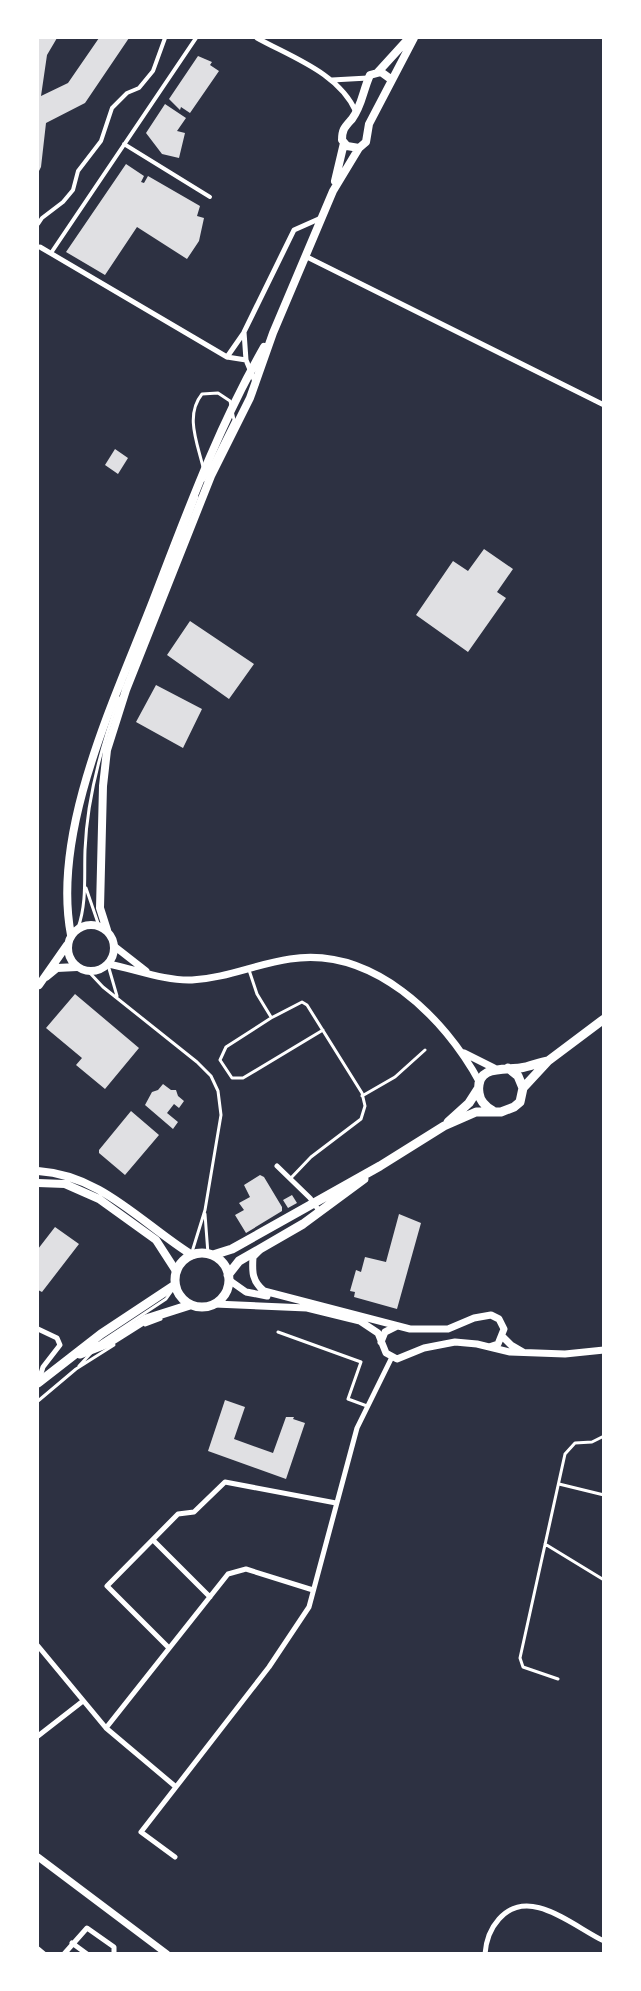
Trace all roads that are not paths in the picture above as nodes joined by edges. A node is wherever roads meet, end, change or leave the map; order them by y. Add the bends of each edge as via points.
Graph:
1 (165, 38) edge
2 (196, 38) edge
3 (257, 38) edge
4 (409, 38) edge
5 (414, 38) edge
6 (378, 72) junction
7 (368, 78) junction
8 (332, 80) junction
9 (392, 80) junction
10 (356, 112) junction
11 (344, 143) junction
12 (124, 144) junction
13 (359, 148) junction
14 (333, 191) junction
15 (210, 197) dead end
16 (323, 218) junction
17 (38, 224) edge
18 (39, 246) edge
19 (51, 253) junction
20 (307, 257) junction
21 (244, 332) junction
22 (273, 333) junction
23 (227, 357) junction
24 (246, 360) junction
25 (251, 370) junction
26 (256, 384) junction
27 (603, 405) edge
28 (233, 408) junction
29 (203, 470) junction
30 (204, 480) junction
31 (86, 887) junction
32 (78, 928) junction
33 (103, 928) junction
34 (71, 935) junction
35 (67, 945) junction
36 (114, 946) junction
37 (108, 964) junction
38 (77, 967) junction
39 (249, 970) junction
40 (88, 971) junction
41 (148, 972) junction
42 (38, 986) edge
43 (118, 998) junction
44 (271, 1018) junction
45 (603, 1019) edge
46 (323, 1030) junction
47 (425, 1050) dead end
48 (463, 1053) junction
49 (548, 1061) junction
50 (494, 1068) junction
51 (508, 1068) junction
52 (479, 1086) junction
53 (523, 1088) junction
54 (362, 1096) junction
55 (493, 1111) junction
56 (444, 1126) junction
57 (277, 1166) dead end
58 (380, 1167) junction
59 (38, 1171) edge
60 (290, 1179) junction
61 (38, 1183) edge
62 (314, 1203) junction
63 (204, 1210) junction
64 (320, 1212) junction
65 (263, 1247) junction
66 (192, 1255) junction
67 (210, 1255) junction
68 (176, 1271) junction
69 (229, 1277) junction
70 (175, 1285) junction
71 (296, 1300) junction
72 (215, 1304) junction
73 (194, 1306) junction
74 (397, 1326) junction
75 (38, 1329) edge
76 (278, 1332) dead end
77 (502, 1336) junction
78 (381, 1342) junction
79 (97, 1347) junction
80 (489, 1347) junction
81 (603, 1350) edge
82 (525, 1353) junction
83 (392, 1357) junction
84 (64, 1361) junction
85 (76, 1370) junction
86 (38, 1382) edge
87 (38, 1401) edge
88 (367, 1406) junction
89 (603, 1436) edge
90 (558, 1484) junction
91 (603, 1495) edge
92 (336, 1503) junction
93 (153, 1540) junction
94 (545, 1544) junction
95 (603, 1580) edge
96 (313, 1590) junction
97 (210, 1597) junction
98 (38, 1646) edge
99 (169, 1648) junction
100 (558, 1679) dead end
101 (83, 1701) junction
102 (106, 1728) junction
103 (38, 1736) edge
104 (176, 1787) junction
105 (38, 1857) edge
106 (175, 1857) dead end
107 (603, 1941) edge
108 (72, 1943) junction
109 (38, 1949) edge
110 (44, 1953) edge
111 (64, 1953) edge
112 (87, 1953) edge
113 (114, 1953) edge
114 (167, 1953) edge
115 (485, 1953) edge

1 - 17 street via 153,71 139,88 112,108 101,141 78,171 73,190
2 - 12 street
3 - 8 street
4 - 6 main road
5 - 9 main road
6 - 7 main road via 372,72
6 - 9 main road via 386,73
7 - 8 street
7 - 10 main road
8 - 10 street
9 - 13 main road via 369,124 366,142
10 - 11 main road via 343,129
11 - 13 main road
11 - 14 main road
12 - 15 street
12 - 19 street
13 - 14 main road
14 - 16 main road
16 - 20 main road
16 - 21 street via 294,230
18 - 19 street
19 - 23 street
20 - 22 main road
20 - 27 street
21 - 23 street
21 - 24 street
22 - 25 main road
22 - 26 main road
23 - 24 street
24 - 25 street
25 - 26 street
25 - 28 main road
26 - 33 main road via 211,476 126,690 107,750 100,908
28 - 29 main road
28 - 29 lane via 225,395 210,392 202,394 193,408
28 - 30 lane via 234,420
29 - 30 lane
29 - 34 main road via 85,784 70,860
30 - 31 lane via 115,709 97,766 85,850
31 - 32 lane
31 - 33 lane
32 - 33 main road via 88,924
32 - 34 main road
33 - 36 main road
34 - 35 main road
35 - 38 main road via 69,958
35 - 42 main road
36 - 37 main road
36 - 41 street
37 - 40 main road
37 - 41 street
37 - 43 lane
38 - 40 main road
38 - 42 main road via 57,968
39 - 41 street via 189,980
39 - 44 lane
39 - 48 street via 290,959 312,958 328,958 369,970 405,992
40 - 43 lane
43 - 63 lane via 197,1062 211,1076 218,1092 221,1115
44 - 46 lane via 302,1002
44 - 46 lane via 222,1050 220,1060 232,1078 243,1078
45 - 49 main road
46 - 54 lane
47 - 54 lane via 395,1077
48 - 50 street
48 - 52 street
49 - 51 main road
49 - 53 main road
50 - 51 main road
50 - 52 main road via 483,1076
51 - 53 main road via 518,1076
52 - 55 main road via 482,1103
52 - 56 main road via 469,1103
53 - 55 main road via 514,1107
54 - 60 lane via 365,1106 361,1119 311,1157
55 - 56 main road via 476,1112
56 - 58 main road
57 - 60 street
58 - 62 main road
58 - 64 main road
59 - 66 main road via 97,1187
60 - 62 street
61 - 68 main road via 65,1185 99,1199 156,1240
62 - 64 street
62 - 67 main road via 232,1249
63 - 66 lane
63 - 67 lane
64 - 65 main road
65 - 69 main road via 238,1261
65 - 71 street via 253,1257 255,1284 264,1292
66 - 67 main road
66 - 68 main road
67 - 69 main road via 223,1263
68 - 70 main road
69 - 71 street via 246,1293
69 - 72 main road via 225,1294
70 - 73 main road via 180,1297
70 - 79 lane via 166,1299 107,1336
70 - 84 main road
71 - 74 street
72 - 73 main road
72 - 78 street via 307,1308 367,1323
73 - 79 main road via 146,1319
73 - 85 lane via 144,1325
74 - 77 street via 448,1329 491,1315 502,1323
74 - 78 street via 385,1332
75 - 86 street via 57,1338 60,1345 43,1367
76 - 88 lane via 361,1362 348,1399
77 - 80 street via 498,1344
77 - 82 street
78 - 83 street
79 - 84 main road
79 - 85 lane
80 - 82 street
80 - 83 street via 465,1342 441,1344 402,1358
81 - 82 street
83 - 88 street
84 - 86 main road
85 - 87 lane
88 - 92 street
89 - 90 lane via 569,1447
90 - 91 lane
90 - 94 lane
92 - 93 street via 225,1482 194,1512 178,1514
92 - 96 street
93 - 97 street
93 - 99 street via 106,1586
94 - 95 lane
94 - 100 lane via 520,1665
96 - 97 street via 246,1569 228,1574
96 - 104 street via 309,1607 269,1667
97 - 99 street
98 - 101 street
99 - 102 street
101 - 102 street
101 - 103 street
102 - 104 street
104 - 106 street via 141,1832
105 - 114 street
107 - 115 street via 553,1912 515,1908 493,1926
108 - 111 street
108 - 112 street
108 - 113 street via 88,1928 114,1947
109 - 110 street

